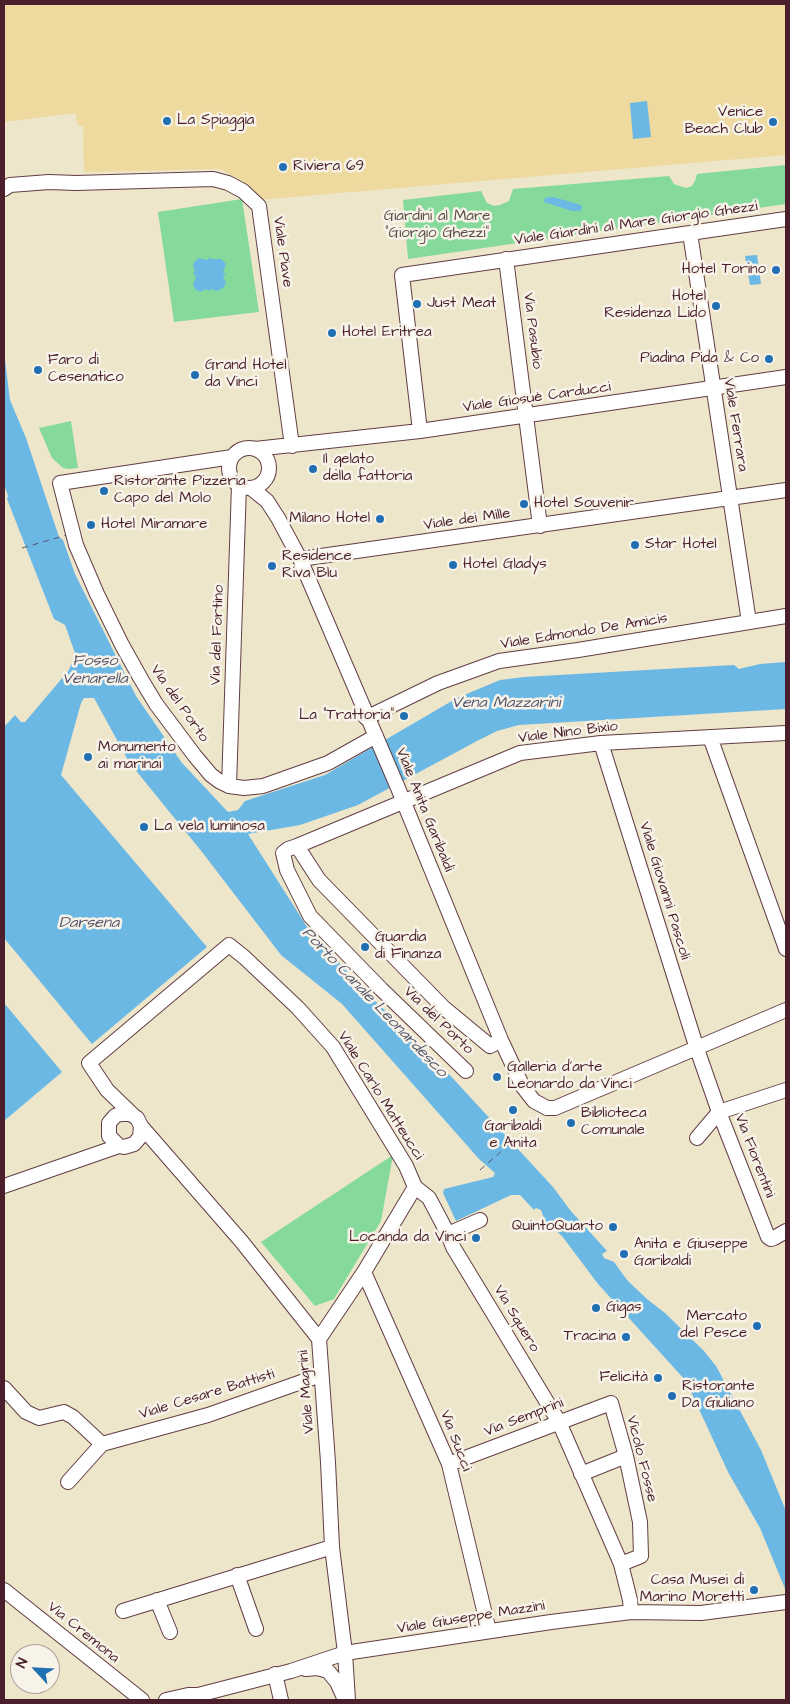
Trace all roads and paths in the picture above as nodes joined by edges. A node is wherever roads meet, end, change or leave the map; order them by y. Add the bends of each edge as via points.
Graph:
1 (4, 189) edge
2 (786, 219) edge
3 (690, 233) junction
4 (506, 259) junction
5 (786, 377) edge
6 (713, 388) junction
7 (527, 416) junction
8 (420, 431) junction
9 (292, 446) junction
10 (255, 449) junction
11 (232, 458) junction
12 (268, 473) junction
13 (245, 487) junction
14 (786, 490) edge
15 (730, 498) junction
16 (278, 518) junction
17 (540, 526) junction
18 (300, 559) junction
19 (786, 616) edge
20 (749, 622) junction
21 (366, 718) junction
22 (786, 733) edge
23 (376, 736) junction
24 (710, 737) junction
25 (601, 743) junction
26 (229, 786) junction
27 (403, 802) junction
28 (297, 846) junction
29 (283, 853) joint
30 (786, 949) edge
31 (786, 1010) edge
32 (500, 1040) junction
33 (697, 1049) junction
34 (89, 1063) joint
35 (466, 1071) dead end
36 (107, 1090) junction
37 (786, 1090) edge
38 (719, 1112) junction
39 (112, 1119) junction
40 (138, 1121) junction
41 (697, 1138) dead end
42 (120, 1143) junction
43 (164, 1153) junction
44 (4, 1186) edge
45 (415, 1187) junction
46 (429, 1198) junction
47 (401, 1213) junction
48 (480, 1220) dead end
49 (786, 1231) edge
50 (448, 1234) junction
51 (364, 1272) junction
52 (319, 1339) junction
53 (321, 1375) junction
54 (4, 1388) edge
55 (611, 1404) joint
56 (559, 1422) junction
57 (102, 1444) junction
58 (626, 1456) junction
59 (449, 1464) junction
60 (581, 1474) junction
61 (68, 1482) dead end
62 (332, 1547) junction
63 (620, 1564) junction
64 (237, 1575) junction
65 (4, 1590) edge
66 (157, 1600) junction
67 (786, 1602) edge
68 (123, 1611) dead end
69 (631, 1612) junction
70 (256, 1629) dead end
71 (489, 1631) junction
72 (170, 1632) dead end
73 (345, 1653) junction
74 (291, 1671) junction
75 (275, 1674) junction
76 (196, 1697) edge
77 (142, 1700) edge
78 (166, 1700) edge
79 (281, 1700) edge
80 (347, 1700) edge

1 - 9 street, Viale Piave via 10,185 49,182 213,179 242,191 259,206
2 - 3 street, Viale Giardini al Mare Giorgio Ghezzi
3 - 4 street, Viale Giardini al Mare Giorgio Ghezzi
3 - 6 street, Viale Ferrara
4 - 7 street, Via Pasubio
4 - 8 street, Viale Giardini al Mare Giorgio Ghezzi via 402,275
5 - 6 street, Viale Giosuè Carducci
6 - 7 street, Viale Giosuè Carducci
6 - 15 street, Viale Ferrara
7 - 8 street, Viale Giosuè Carducci
7 - 17 street, Via Pasubio
8 - 9 street, Viale Giosuè Carducci
9 - 10 street, Viale Giosuè Carducci
9 - 12 street
10 - 11 street via 242,450
10 - 12 street via 265,457
11 - 13 street via 230,476
11 - 26 street, Via del Porto via 60,483 76,545 96,594 141,680 201,762 219,781
12 - 13 street via 257,486
12 - 16 street, Viale Anita Garibaldi
13 - 16 street, Viale Anita Garibaldi via 265,498
13 - 26 street, Via del Fortino
14 - 15 street, Viale dei Mille
15 - 17 street, Viale dei Mille
15 - 20 street, Viale Ferrara
16 - 18 street, Viale Anita Garibaldi
17 - 18 street, Viale dei Mille
18 - 21 street, Viale Anita Garibaldi
19 - 20 street, Viale Edmondo De Amicis
20 - 21 street, Viale Edmondo De Amicis via 499,660
21 - 23 street, Viale Anita Garibaldi
22 - 24 street, Viale Nino Bixio
23 - 26 street via 328,763 263,786
23 - 27 street, Viale Anita Garibaldi
24 - 25 street, Viale Nino Bixio
24 - 30 street
25 - 27 street, Viale Nino Bixio via 520,753
25 - 33 street, Viale Giovanni Pascoli
27 - 28 street, Viale Nino Bixio
27 - 32 street, Viale Anita Garibaldi
28 - 29 street, Viale Nino Bixio
28 - 32 street via 319,880 444,1008 490,1046
29 - 35 street, Via del Porto via 287,870 310,916
31 - 33 street
32 - 33 street, Viale Anita Garibaldi via 523,1087 534,1101 547,1108 555,1108
33 - 38 street, Via Fiorentini
34 - 36 street, Viale Magrini
34 - 45 street, Viale Carlo Matteucci via 229,944 298,1008 333,1047 402,1158
36 - 39 street, Viale Magrini
36 - 40 street, Viale Magrini
37 - 38 street, Via Fiorentini
38 - 41 street
38 - 49 street, Via Fiorentini via 768,1237 771,1239
39 - 40 street via 125,1113
39 - 42 street via 108,1127
40 - 42 street via 140,1136 137,1141
40 - 43 street, Viale Magrini
42 - 43 street
42 - 44 street
43 - 52 street, Viale Magrini via 242,1242
45 - 46 street, Via Squero
45 - 47 street
46 - 47 street
46 - 50 street, Via Squero
47 - 51 street
48 - 50 street
50 - 56 street, Via Squero
51 - 52 street
51 - 59 street, Via Succi
52 - 53 street, Viale Magrini
53 - 57 street, Viale Cesare Battisti via 208,1415
53 - 62 street, Viale Magrini
54 - 57 street via 26,1412 39,1418 64,1412
55 - 56 street, Via Semprini
55 - 58 street, Vicolo Fosse
56 - 59 street, Via Semprini
56 - 60 street, Via Squero
57 - 61 street
58 - 60 street
58 - 63 street, Vicolo Fosse via 640,1522 641,1556
59 - 71 street, Via Succi
60 - 63 street, Via Squero
62 - 64 street
62 - 73 street, Viale Magrini
63 - 69 street, Via Squero
64 - 66 street
64 - 70 street
65 - 77 street, Via Cremona
66 - 68 street
66 - 72 street
67 - 69 street, Viale Giuseppe Mazzini via 701,1613
69 - 71 street, Viale Giuseppe Mazzini
71 - 73 street, Viale Giuseppe Mazzini
73 - 74 street, Viale Giuseppe Mazzini
73 - 80 street, Viale Magrini
74 - 75 street, Viale Giuseppe Mazzini
74 - 80 street via 317,1668 328,1671
75 - 76 street, Viale Giuseppe Mazzini
75 - 79 street
76 - 78 street, Viale Giuseppe Mazzini via 188,1694

